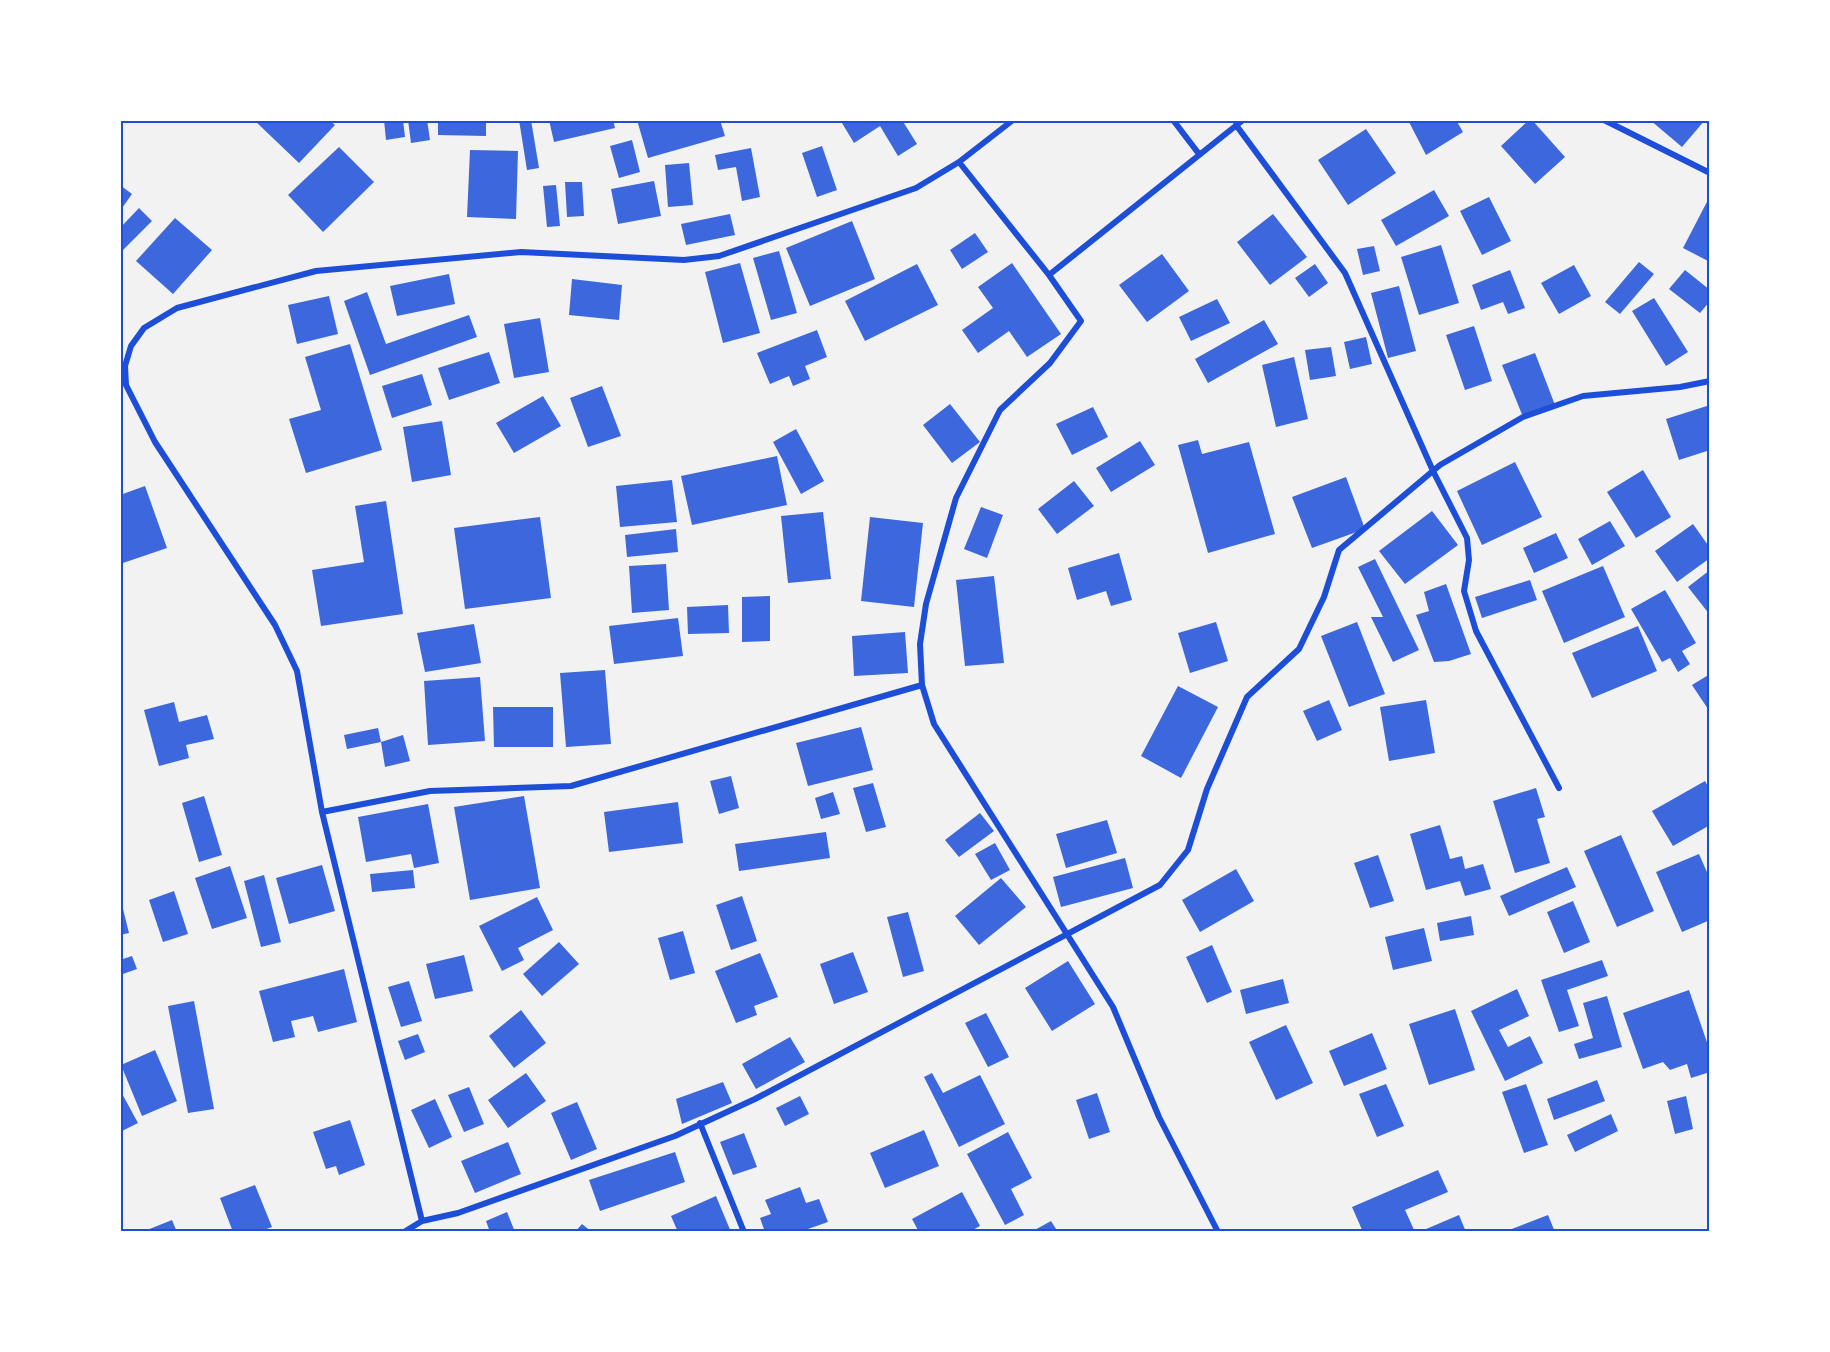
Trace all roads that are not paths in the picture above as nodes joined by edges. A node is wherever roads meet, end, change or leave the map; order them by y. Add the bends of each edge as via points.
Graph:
1 (1013, 120) edge
2 (1173, 120) edge
3 (1243, 120) edge
4 (1604, 120) edge
5 (1236, 125) junction
6 (1199, 154) junction
7 (959, 162) junction
8 (1710, 173) edge
9 (1049, 275) junction
10 (1710, 381) edge
11 (1432, 471) junction
12 (922, 684) junction
13 (1559, 788) dead end
14 (322, 812) junction
15 (1067, 934) junction
16 (700, 1123) junction
17 (422, 1221) junction
18 (404, 1232) edge
19 (744, 1232) edge
20 (1218, 1232) edge

1 - 7 street
2 - 6 street
3 - 5 street
4 - 8 street
5 - 6 street
5 - 11 street via 1345,273
6 - 9 street
7 - 9 street
7 - 14 street via 916,188 719,256 684,260 520,252 316,272 177,308 144,328 131,346 125,366 126,385 155,442 275,625 297,671
9 - 12 street via 1081,321 1050,363 1000,410 956,498 926,604 920,644
10 - 11 street via 1583,396 1523,417
11 - 13 street via 1467,538 1469,560 1464,591 1476,631
11 - 15 street via 1339,550 1324,597 1299,649 1247,697 1207,789 1188,850 1160,885
12 - 14 street via 571,786 430,791
12 - 15 street via 934,724
14 - 17 street
15 - 16 street via 755,1099
15 - 20 street via 1113,1007 1159,1117
16 - 17 street via 575,1172 458,1213
16 - 19 street
17 - 18 street

